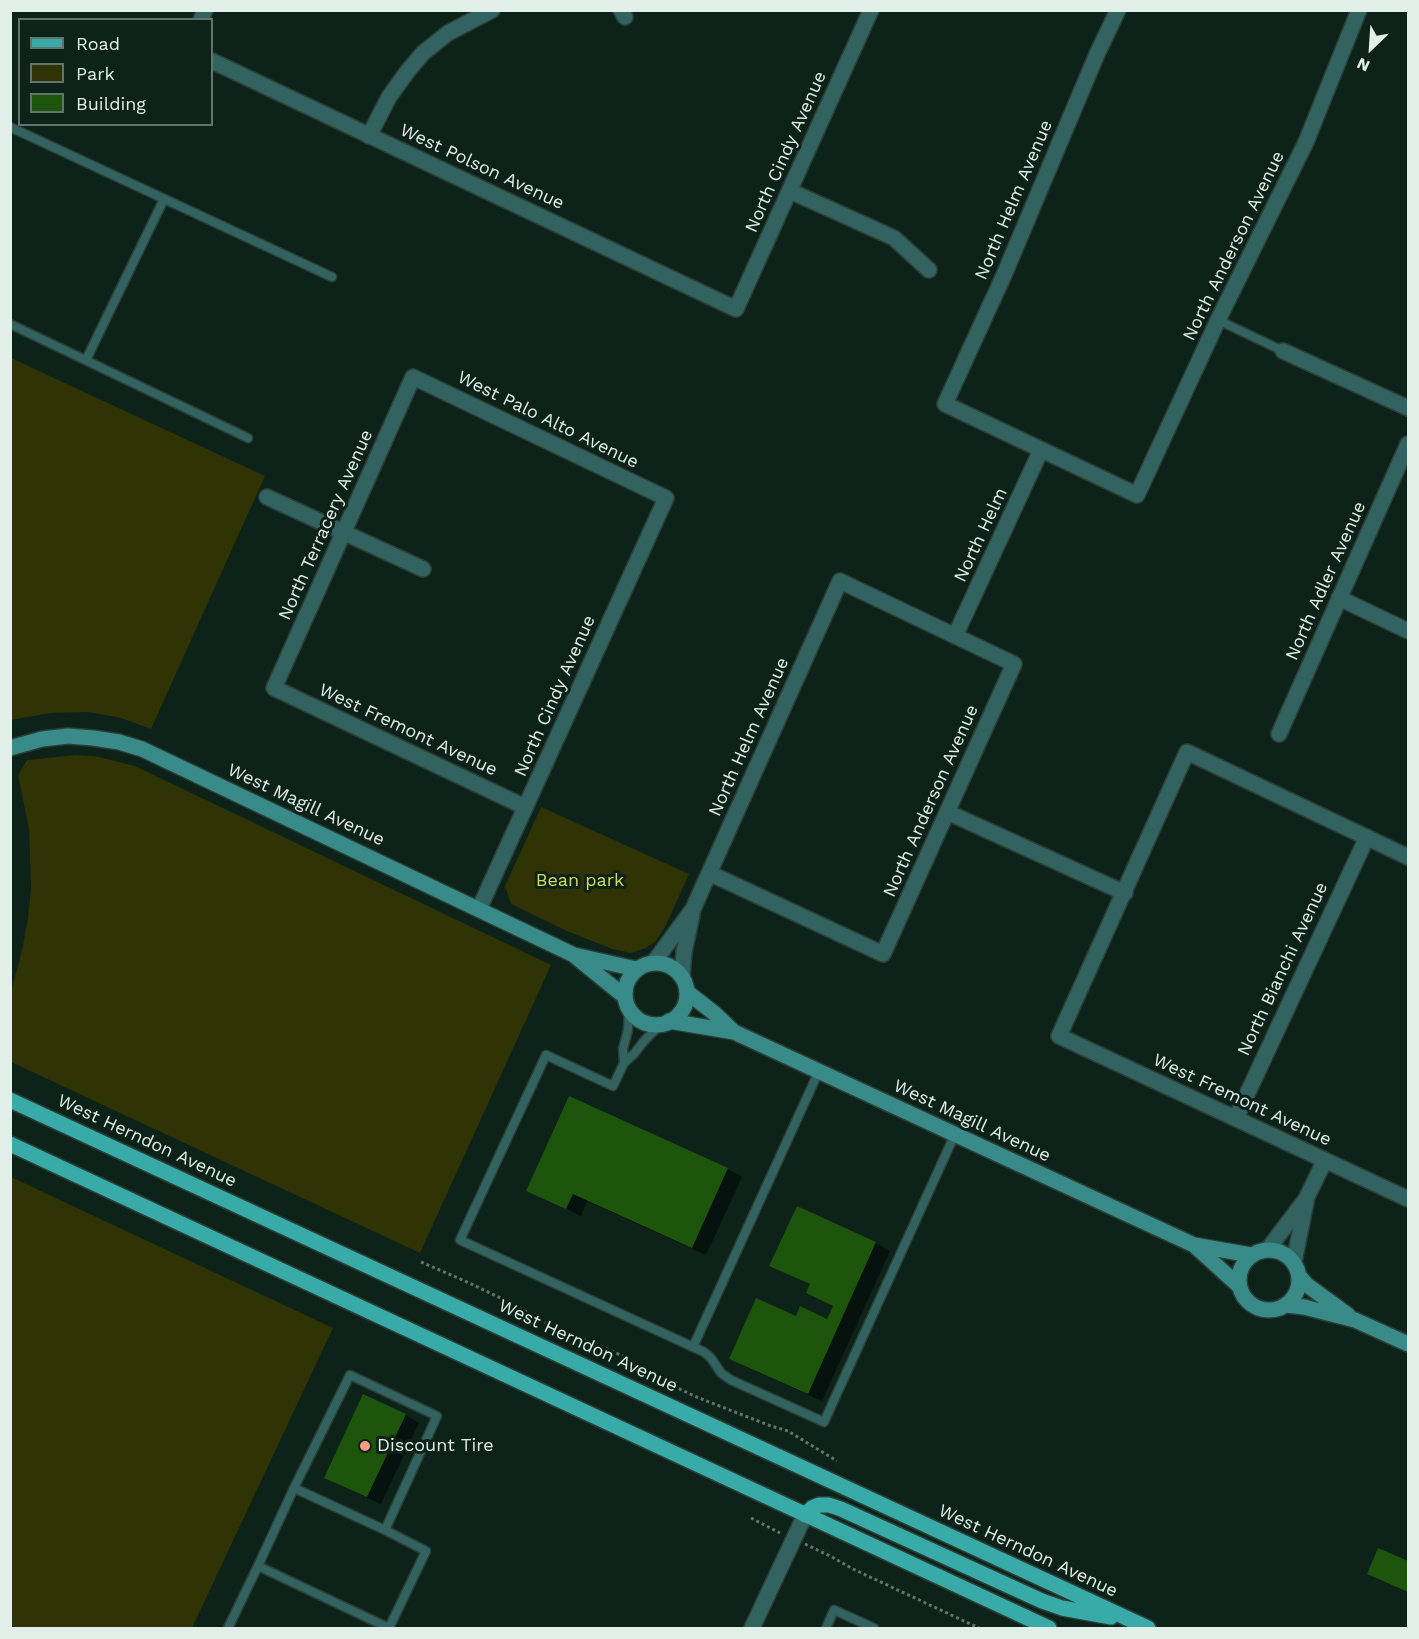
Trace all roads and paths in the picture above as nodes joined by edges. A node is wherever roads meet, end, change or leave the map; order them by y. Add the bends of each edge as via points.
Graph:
1 (492, 10) edge
2 (871, 10) edge
3 (1118, 10) edge
4 (1359, 10) edge
5 (213, 61) edge
6 (10, 128) edge
7 (369, 136) junction
8 (790, 191) junction
9 (164, 200) junction
10 (929, 270) dead end
11 (332, 277) dead end
12 (736, 309) joint
13 (1218, 320) junction
14 (10, 324) edge
15 (1283, 351) joint
16 (86, 360) junction
17 (413, 377) joint
18 (1408, 408) edge
19 (248, 438) dead end
20 (1408, 444) edge
21 (1041, 450) junction
22 (267, 497) dead end
23 (666, 498) joint
24 (344, 532) junction
25 (423, 569) dead end
26 (1339, 598) junction
27 (1408, 631) edge
28 (955, 636) junction
29 (274, 688) joint
30 (1279, 734) dead end
31 (10, 748) edge
32 (525, 807) junction
33 (947, 812) junction
34 (1367, 837) junction
35 (1408, 856) edge
36 (709, 873) junction
37 (1125, 893) junction
38 (479, 909) junction
39 (693, 909) junction
40 (574, 955) junction
41 (654, 963) junction
42 (636, 969) junction
43 (682, 977) junction
44 (687, 992) junction
45 (627, 1003) junction
46 (665, 1023) junction
47 (734, 1032) junction
48 (624, 1063) junction
49 (819, 1071) junction
50 (10, 1100) edge
51 (1236, 1118) junction
52 (955, 1134) junction
53 (10, 1144) edge
54 (1325, 1160) junction
55 (1306, 1199) junction
56 (1408, 1199) edge
57 (1194, 1245) junction
58 (1268, 1249) junction
59 (1251, 1256) junction
60 (421, 1262) dead end
61 (1296, 1269) junction
62 (1238, 1286) junction
63 (1286, 1305) junction
64 (1355, 1320) junction
65 (1408, 1344) edge
66 (693, 1347) junction
67 (837, 1461) dead end
68 (294, 1488) junction
69 (805, 1515) junction
70 (751, 1518) dead end
71 (761, 1524) dead end
72 (385, 1530) junction
73 (832, 1557) dead end
74 (258, 1566) junction
75 (1132, 1621) junction
76 (389, 1628) edge
77 (228, 1629) edge
78 (752, 1629) edge
79 (826, 1629) edge
80 (874, 1629) edge
81 (979, 1629) edge
82 (1049, 1629) edge
83 (1148, 1629) edge

1 - 7 street via 448,33 423,53 388,97
2 - 8 street, North Cindy Avenue
3 - 21 street, North Helm Avenue via 945,404
4 - 13 street, North Anderson Avenue via 1306,142
5 - 7 street, West Polson Avenue
6 - 9 lane
7 - 12 street, West Polson Avenue
8 - 10 street via 894,238
8 - 12 street, North Cindy Avenue
9 - 11 lane
9 - 16 lane
13 - 15 lane
13 - 21 street, North Anderson Avenue via 1137,495
14 - 16 lane
15 - 18 street
16 - 19 lane
17 - 23 street, West Palo Alto Avenue
17 - 24 street, North Terracery Avenue
20 - 26 street, North Adler Avenue
21 - 28 street, North Helm
22 - 24 street
23 - 32 street, North Cindy Avenue
24 - 25 street
24 - 29 street, North Terracery Avenue
26 - 27 street
26 - 30 street, North Adler Avenue
28 - 33 street, North Anderson Avenue via 1014,664
28 - 36 street, North Helm Avenue via 840,580
29 - 32 street, West Fremont Avenue
31 - 38 street, West Magill Avenue via 68,736 142,749
32 - 38 street, North Cindy Avenue
33 - 36 street, North Anderson Avenue via 883,954
33 - 37 street
34 - 35 street
34 - 37 street via 1187,752
34 - 51 street, North Bianchi Avenue
36 - 39 street, North Helm Avenue
37 - 51 street, West Fremont Avenue via 1059,1036
38 - 40 street, West Magill Avenue
39 - 41 street, North Helm Avenue
39 - 43 street, North Helm Avenue
40 - 42 street, West Magill Avenue
40 - 45 street, West Magill Avenue
41 - 42 street
41 - 43 street via 675,969
42 - 45 street via 627,981
43 - 44 street
44 - 46 street via 679,1014
44 - 47 street, West Magill Avenue
45 - 46 street via 640,1021
45 - 48 lane
46 - 47 street, West Magill Avenue
46 - 48 lane
47 - 49 street, West Magill Avenue
48 - 66 lane via 613,1086 546,1055 460,1240
49 - 52 street, West Magill Avenue
49 - 66 lane
50 - 75 main road, West Herndon Avenue
51 - 54 street, West Fremont Avenue
52 - 57 street, West Magill Avenue
52 - 66 lane via 824,1422 731,1380 711,1358
53 - 69 main road
54 - 55 street
54 - 56 street, West Fremont Avenue
55 - 58 street
55 - 61 street
57 - 59 street, West Magill Avenue
57 - 62 street, West Magill Avenue
58 - 59 street
58 - 61 street via 1287,1255
59 - 62 street via 1239,1274
60 - 67 path via 513,1304 558,1330 625,1357 673,1386 788,1431
61 - 63 street via 1299,1287
61 - 64 street via 1307,1285
62 - 63 street via 1243,1297 1263,1310
63 - 64 street
64 - 65 street
68 - 72 lane
68 - 72 lane via 350,1375 437,1416
68 - 74 lane
69 - 75 main road via 812,1508 829,1505 1042,1601
69 - 78 street
69 - 82 main road
70 - 71 path
72 - 76 lane via 426,1551
73 - 81 path
74 - 76 lane
74 - 77 lane
75 - 83 main road, West Herndon Avenue
79 - 80 lane via 834,1610

